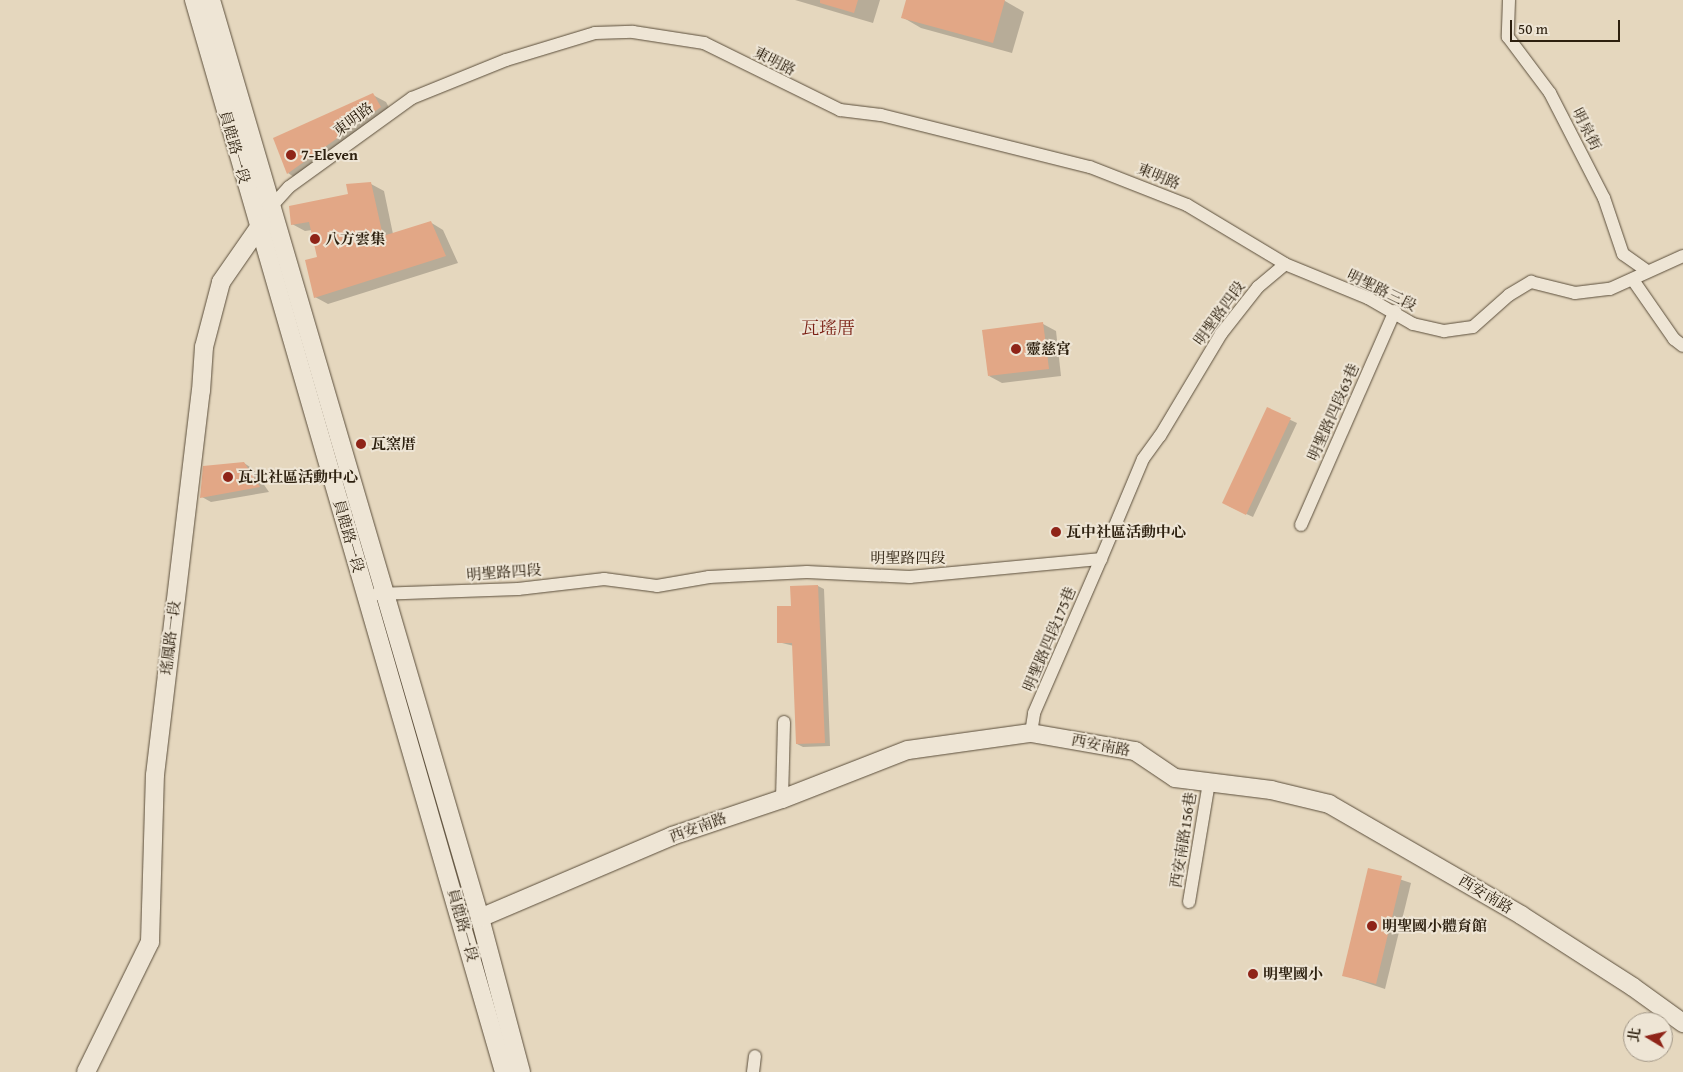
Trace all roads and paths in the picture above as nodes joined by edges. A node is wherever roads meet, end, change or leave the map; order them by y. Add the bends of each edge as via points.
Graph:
1 (194, 0) edge
2 (211, 0) edge
3 (1509, 0) edge
4 (270, 208) junction
5 (258, 229) junction
6 (1683, 256) edge
7 (1285, 264) junction
8 (1646, 270) junction
9 (1633, 280) junction
10 (1395, 311) junction
11 (1683, 346) edge
12 (1301, 525) dead end
13 (1101, 559) junction
14 (375, 595) junction
15 (784, 722) dead end
16 (1031, 733) junction
17 (1209, 783) junction
18 (782, 799) junction
19 (1189, 902) dead end
20 (480, 918) junction
21 (1683, 1023) edge
22 (755, 1056) dead end
23 (86, 1072) edge
24 (504, 1072) edge
25 (520, 1072) edge
26 (753, 1072) edge

1 - 5 main road, 員鹿路一段
2 - 4 main road, 員鹿路一段
3 - 8 street, 明泉街 via 1508,36 1550,93 1604,198 1623,254
4 - 5 main road, 瑤鳳路一段
4 - 7 street, 東明路 via 289,187 412,98 506,60 595,33 633,32 704,43 840,110 881,115 1090,166 1187,205
4 - 14 main road, 員鹿路一段
5 - 14 main road, 員鹿路一段
5 - 23 main road, 瑤鳳路一段 via 221,282 204,347 202,391 155,775 150,942
6 - 8 street, 明聖路三段
7 - 10 street, 明聖路三段
7 - 13 street, 明聖路四段 via 1258,287 1221,334 1143,459
8 - 9 street, 明聖路三段
9 - 10 street, 明聖路三段 via 1610,289 1575,293 1531,282 1509,295 1473,327 1444,331 1413,324
9 - 11 street via 1674,340
10 - 12 street, 明聖路四段63巷
13 - 14 street, 明聖路四段 via 910,577 807,572 709,577 665,585 604,579 518,589
13 - 16 street, 明聖路四段175巷 via 1034,713
14 - 20 main road, 員鹿路一段
14 - 24 main road, 員鹿路一段
15 - 18 street
16 - 17 main road, 西安南路 via 1135,751 1175,778
16 - 18 main road, 西安南路 via 908,750
17 - 19 street, 西安南路156巷
17 - 21 main road, 西安南路 via 1271,790 1329,804 1521,915 1633,986
18 - 20 main road, 西安南路 via 672,836
20 - 25 main road, 員鹿路一段
22 - 26 street

